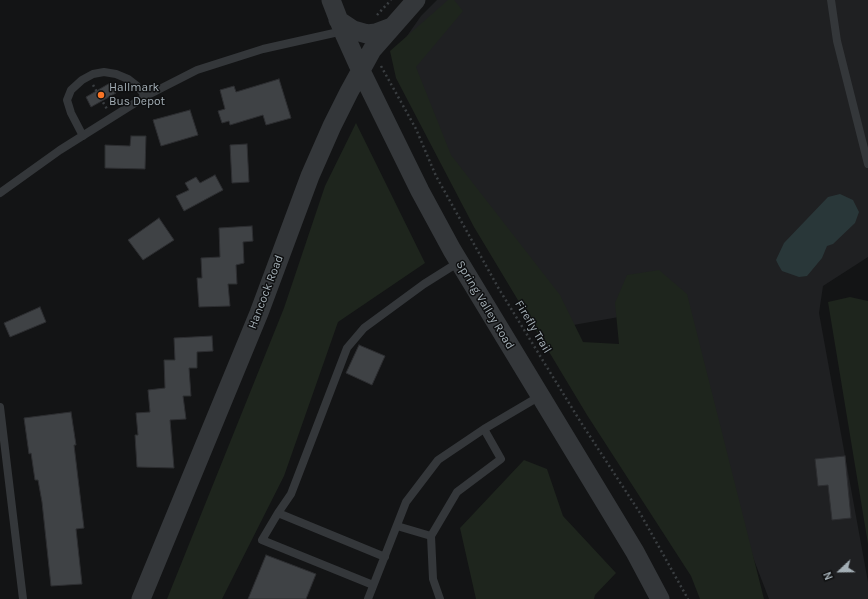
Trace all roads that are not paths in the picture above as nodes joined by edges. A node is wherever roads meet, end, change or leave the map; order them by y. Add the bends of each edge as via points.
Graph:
1 (331, 0) edge
2 (416, 0) edge
3 (831, 0) edge
4 (341, 25) junction
5 (392, 27) junction
6 (361, 71) junction
7 (146, 96) junction
8 (83, 136) junction
9 (868, 164) edge
10 (0, 193) edge
11 (460, 262) junction
12 (540, 396) junction
13 (0, 407) edge
14 (484, 429) junction
15 (278, 513) junction
16 (397, 526) junction
17 (431, 536) junction
18 (385, 557) junction
19 (374, 585) junction
20 (23, 599) edge
21 (142, 599) edge
22 (368, 599) edge
23 (440, 599) edge
24 (660, 599) edge

1 - 4 street, Spring Valley Road
2 - 5 street, Hancock Road
3 - 9 lane via 838,41
4 - 5 street via 367,34
4 - 6 street, Spring Valley Road
4 - 7 lane via 197,70
5 - 6 street, Hancock Road via 372,50
6 - 11 street, Spring Valley Road via 420,191
6 - 21 street, Hancock Road via 332,126 310,176 258,313
7 - 8 lane
7 - 8 lane via 128,79 116,74 104,72 82,80 71,90 67,100 70,113
8 - 10 lane
11 - 12 street, Spring Valley Road
11 - 15 lane via 424,284 364,328 347,348 291,494
12 - 14 lane
12 - 24 street, Spring Valley Road via 635,552
13 - 20 lane
14 - 16 lane via 438,460 406,502
14 - 17 lane via 500,459 457,492
15 - 18 lane
15 - 19 lane via 262,540
16 - 17 lane
16 - 18 lane
17 - 23 lane via 433,579
18 - 19 lane
19 - 22 lane

